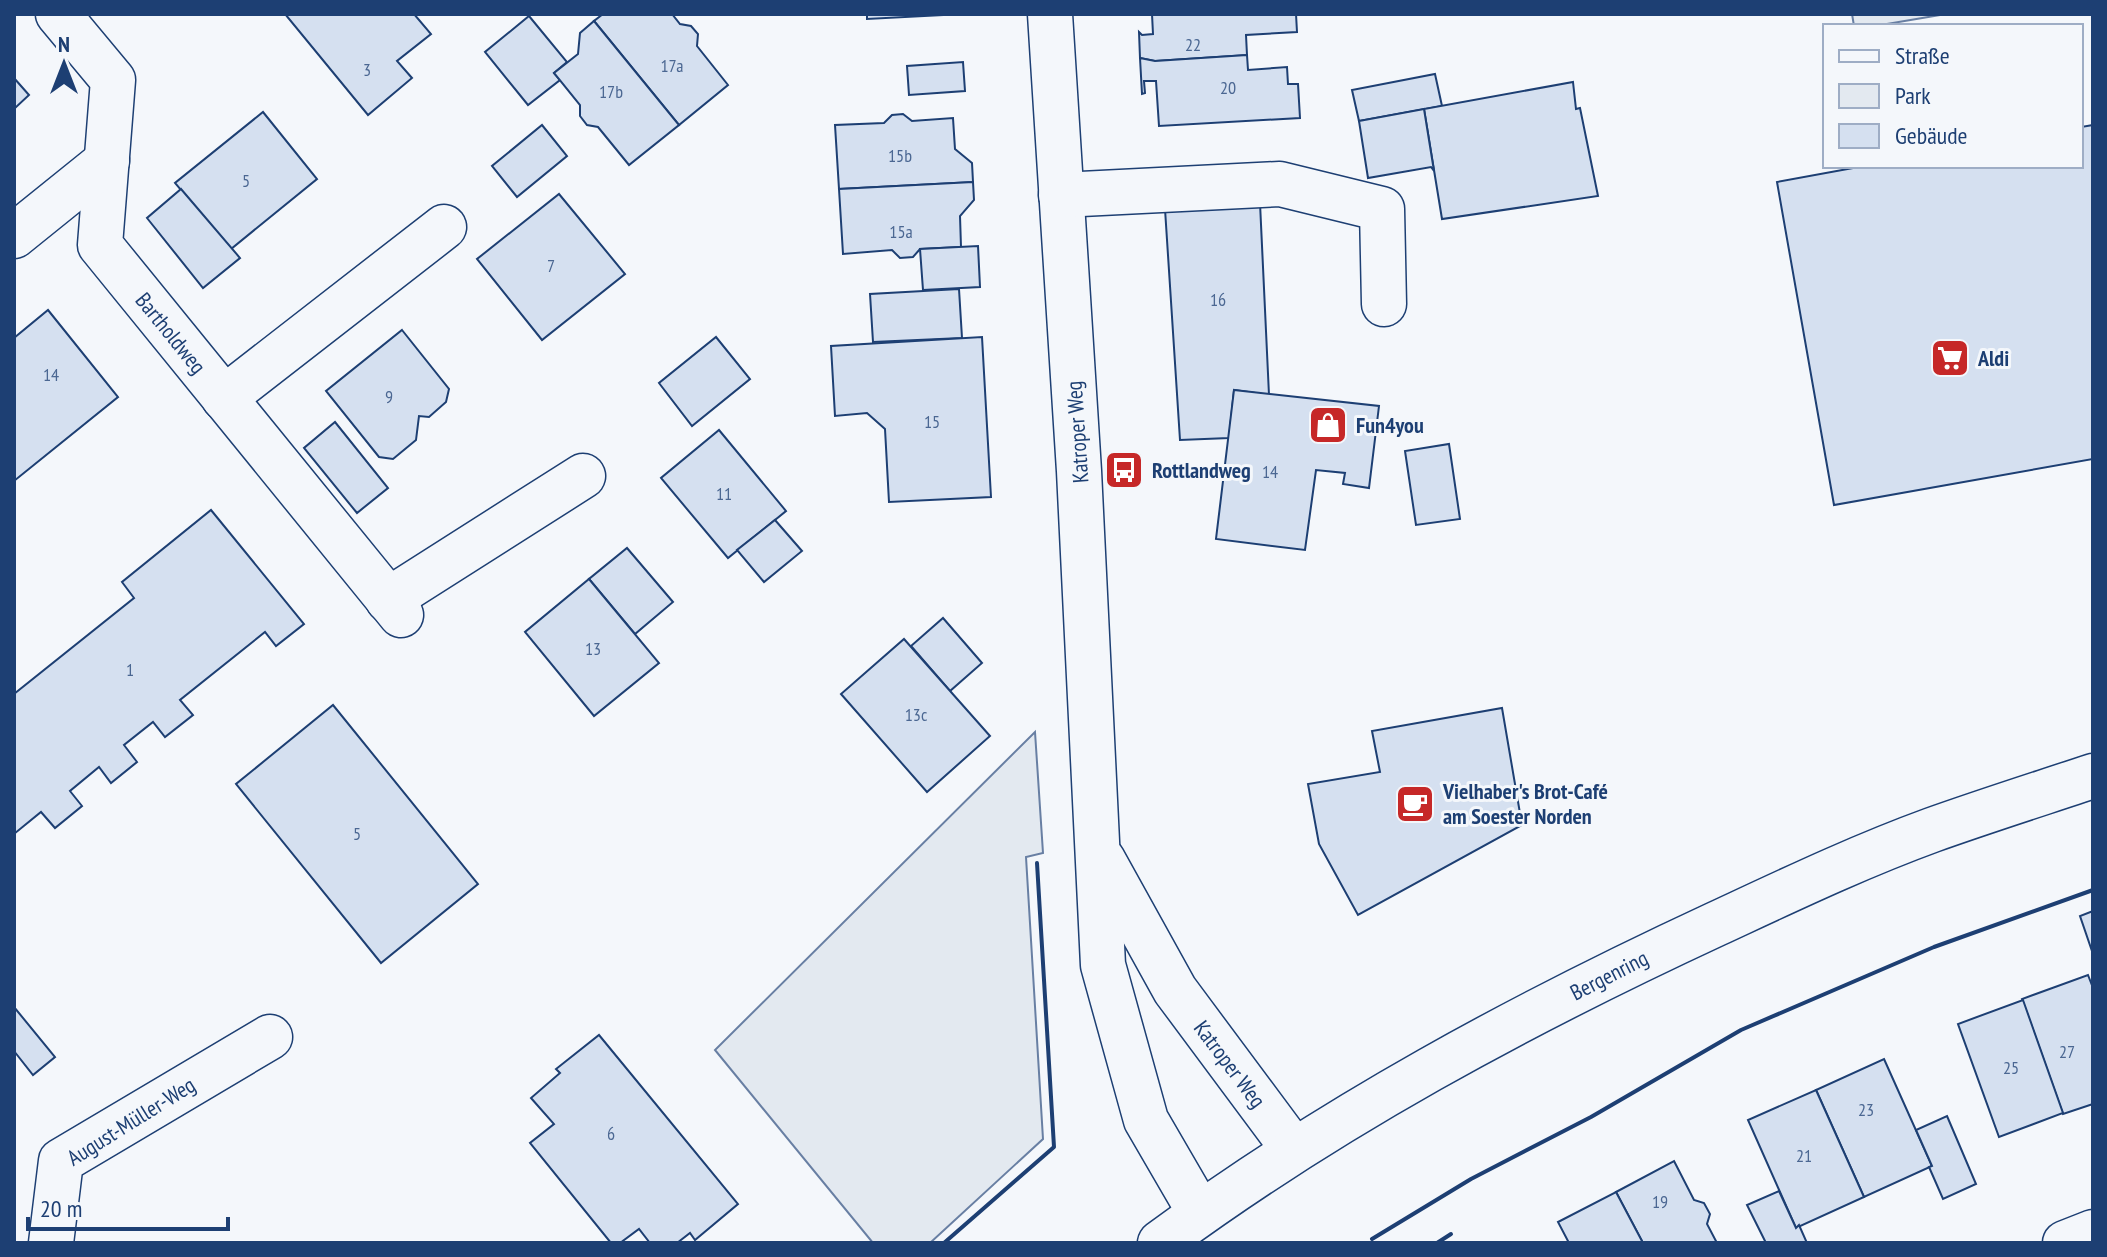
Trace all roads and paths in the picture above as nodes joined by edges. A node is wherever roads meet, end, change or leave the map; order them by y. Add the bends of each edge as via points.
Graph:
1 (58, 14) edge
2 (1050, 14) edge
3 (107, 161) junction
4 (1061, 195) junction
5 (444, 227) dead end
6 (14, 236) edge
7 (1384, 304) dead end
8 (224, 398) junction
9 (583, 476) dead end
10 (2093, 776) edge
11 (1098, 850) junction
12 (270, 1037) dead end
13 (1294, 1150) junction
14 (1200, 1213) junction
15 (2093, 1232) edge
16 (51, 1243) edge
17 (1160, 1243) edge
18 (2065, 1243) edge

1 - 3 street, Bartholdweg via 113,80
2 - 4 street, Katroper Weg
3 - 6 street
3 - 8 street, Bartholdweg via 100,245
4 - 7 street via 1280,184 1382,209
4 - 11 street, Katroper Weg
5 - 8 street
8 - 9 street, Bartholdweg via 394,608
10 - 13 street, Bergenring via 1916,836 1621,968
11 - 13 street, Katroper Weg via 1175,990
11 - 14 street, Katroper Weg via 1103,965 1146,1120
12 - 16 street, August-Müller-Weg via 61,1161
13 - 14 street, Bergenring
14 - 17 street, Bergenring
15 - 18 street

